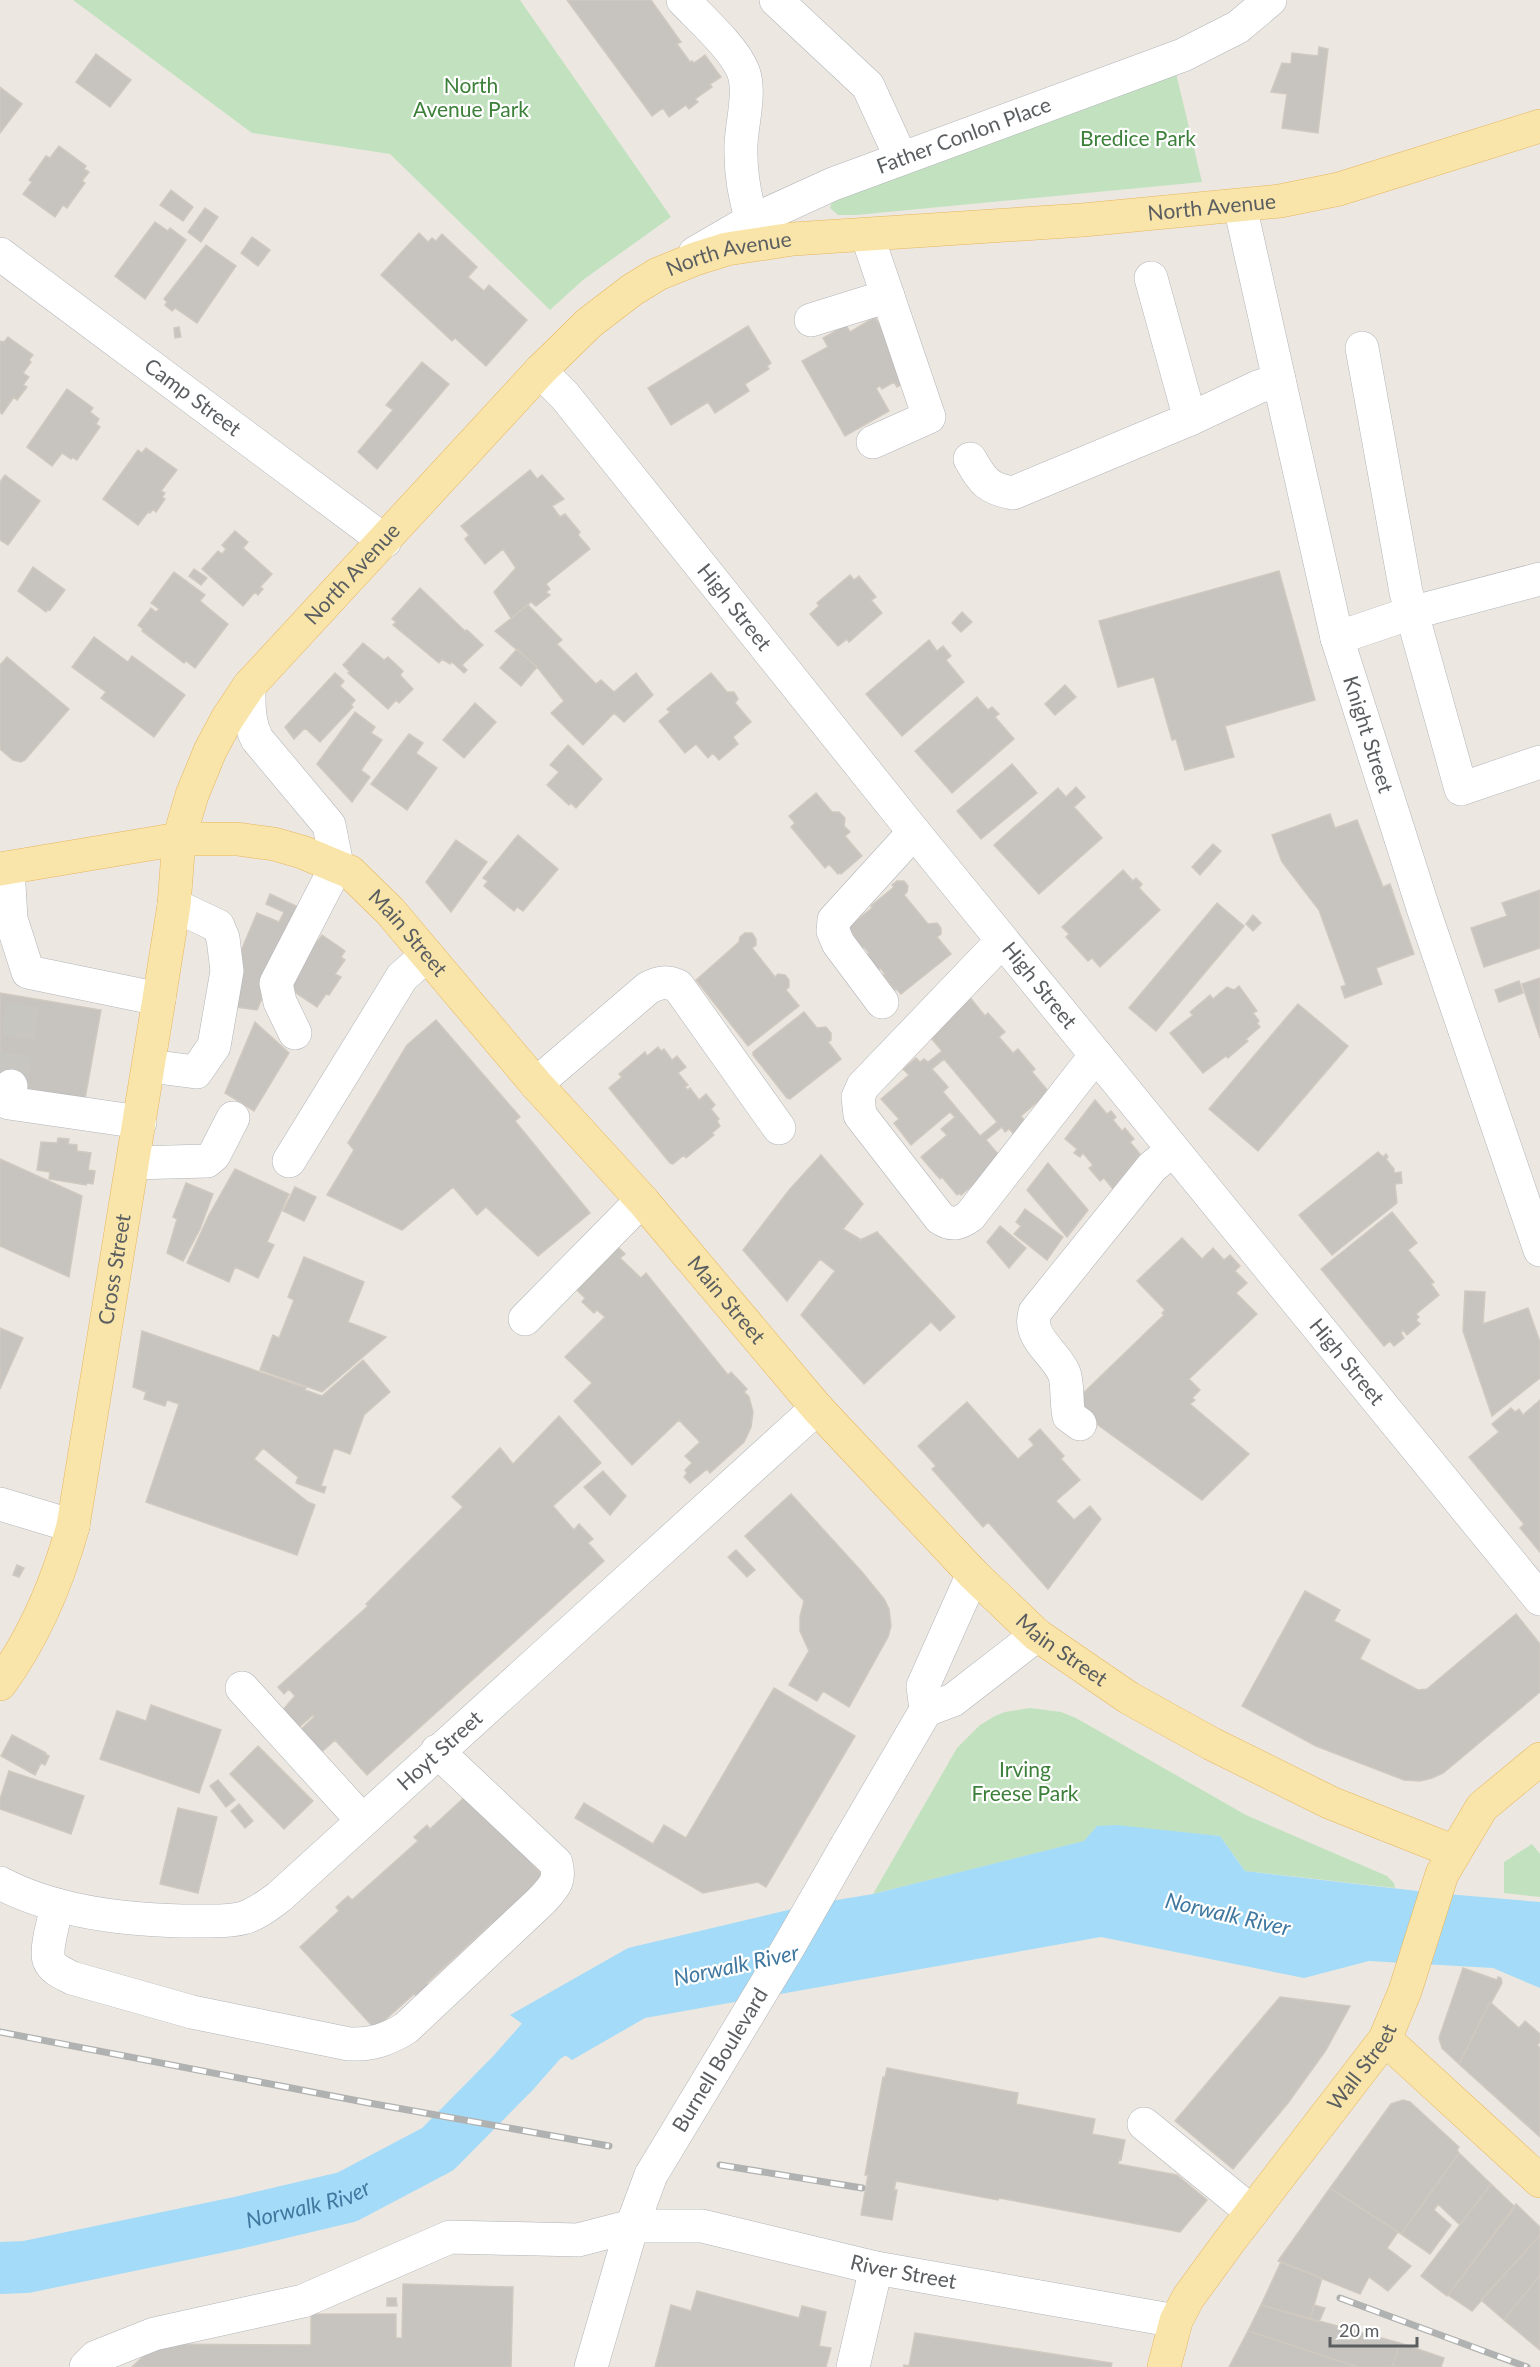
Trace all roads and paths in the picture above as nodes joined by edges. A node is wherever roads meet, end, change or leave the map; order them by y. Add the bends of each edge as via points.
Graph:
1 (683, 0) edge
2 (776, 0) edge
3 (1270, 0) edge
4 (1540, 126) edge
5 (901, 158) junction
6 (1240, 206) junction
7 (752, 221) junction
8 (867, 235) junction
9 (0, 254) edge
10 (658, 274) junction
11 (1151, 278) dead end
12 (888, 296) junction
13 (811, 320) dead end
14 (1362, 348) dead end
15 (540, 371) junction
16 (1279, 380) junction
17 (1190, 419) junction
18 (873, 442) dead end
19 (970, 459) dead end
20 (385, 541) junction
21 (1540, 579) edge
22 (1411, 613) junction
23 (1337, 638) junction
24 (249, 686) junction
25 (1540, 762) edge
26 (914, 832) junction
27 (179, 839) junction
28 (338, 865) junction
29 (4, 869) edge
30 (174, 905) junction
31 (1002, 940) junction
32 (427, 955) junction
33 (159, 999) junction
34 (882, 1002) dead end
35 (295, 1033) dead end
36 (1096, 1055) junction
37 (149, 1066) junction
38 (536, 1084) junction
39 (10, 1086) tunnel mouth
40 (233, 1118) dead end
41 (140, 1122) junction
42 (779, 1128) dead end
43 (1173, 1150) junction
44 (289, 1161) dead end
45 (134, 1163) junction
46 (642, 1200) junction
47 (1539, 1247) edge
48 (525, 1318) dead end
49 (817, 1408) junction
50 (1080, 1424) dead end
51 (0, 1504) edge
52 (73, 1526) junction
53 (974, 1574) junction
54 (1540, 1599) edge
55 (1036, 1635) junction
56 (6, 1665) edge
57 (242, 1688) dead end
58 (926, 1710) junction
59 (437, 1751) junction
60 (1540, 1759) edge
61 (362, 1820) junction
62 (1448, 1863) junction
63 (0, 1883) edge
64 (57, 1905) junction
65 (1385, 2039) junction
66 (1144, 2124) dead end
67 (1540, 2181) edge
68 (1252, 2212) junction
69 (632, 2226) junction
70 (876, 2268) junction
71 (1176, 2321) junction
72 (86, 2367) edge
73 (591, 2367) edge
74 (853, 2367) edge
75 (1164, 2367) edge

1 - 7 street via 722,41 743,71 746,106 741,180
2 - 5 street via 868,86
3 - 5 street, Father Conlon Place via 1238,27 1183,55
4 - 6 main road, North Avenue via 1339,189
5 - 7 street, Father Conlon Place
6 - 8 main road, North Avenue
6 - 16 street, Knight Street
7 - 10 street, Father Conlon Place
8 - 10 main road, North Avenue via 793,239 726,249
8 - 12 street
9 - 20 street, Camp Street
10 - 15 main road, North Avenue via 606,308
11 - 17 street
12 - 13 street
12 - 18 street via 930,417
14 - 22 street
15 - 20 main road, North Avenue
15 - 26 street, High Street via 572,404
16 - 17 street
16 - 23 street, Knight Street
17 - 19 street via 1013,493 994,489 982,480
20 - 24 main road, North Avenue
21 - 22 street
22 - 23 street
22 - 25 street via 1461,789
23 - 47 street, Knight Street via 1424,911
24 - 27 main road, North Avenue via 210,751
24 - 28 street via 248,716 257,739 329,825
26 - 31 street, High Street
26 - 34 street via 834,920 838,943
27 - 28 main road, Main Street via 237,838 274,844
27 - 29 main road, Main Street
27 - 30 main road, Cross Street
28 - 32 main road, Main Street via 390,911
28 - 35 street via 276,983 280,1002
29 - 33 street via 10,919 26,985
30 - 33 main road, Cross Street
30 - 37 street via 218,927 227,971 214,1046 196,1072
31 - 36 street, High Street
31 - 36 street via 863,1086 858,1097 860,1115 940,1218 948,1224 960,1223 970,1216
32 - 38 main road, Main Street
32 - 44 street via 402,977
33 - 37 main road, Cross Street
36 - 43 street, High Street
37 - 41 main road, Cross Street
38 - 42 street via 648,988 669,982 678,986
38 - 46 main road, Main Street
39 - 41 street via 9,1103
40 - 45 street via 207,1161
41 - 45 main road, Cross Street
43 - 50 street via 1152,1167 1035,1312 1035,1334 1063,1369 1069,1416
43 - 54 street, High Street
45 - 52 main road, Cross Street
46 - 48 street
46 - 49 main road, Main Street
49 - 53 main road, Main Street
49 - 59 street, Hoyt Street
51 - 52 street
52 - 56 main road, Cross Street via 43,1612
53 - 55 main road, Main Street
53 - 58 street via 923,1686
55 - 58 street via 953,1700
55 - 62 main road, Main Street via 1129,1698 1212,1744
57 - 61 street
58 - 69 street, Burnell Boulevard, bridge via 651,2175
59 - 61 street, Hoyt Street
59 - 64 street via 556,1863 558,1873 555,1885 541,1901 406,2028 389,2038 368,2045 349,2044 192,2012 72,1978 58,1971 49,1960
60 - 62 main road, Wall Street via 1482,1807
61 - 64 street, Hoyt Street via 279,1897 243,1918 153,1921
62 - 65 main road, Wall Street via 1406,1991
63 - 64 street, Hoyt Street
65 - 67 main road
65 - 68 main road, Wall Street
66 - 68 street
68 - 71 main road, Wall Street via 1188,2298
69 - 70 street, River Street via 702,2226
69 - 72 street, River Street via 578,2240 450,2237 303,2301 154,2334 96,2357
69 - 73 street, Burnell Boulevard
70 - 71 street, River Street
70 - 74 street
71 - 75 main road, Wall Street

